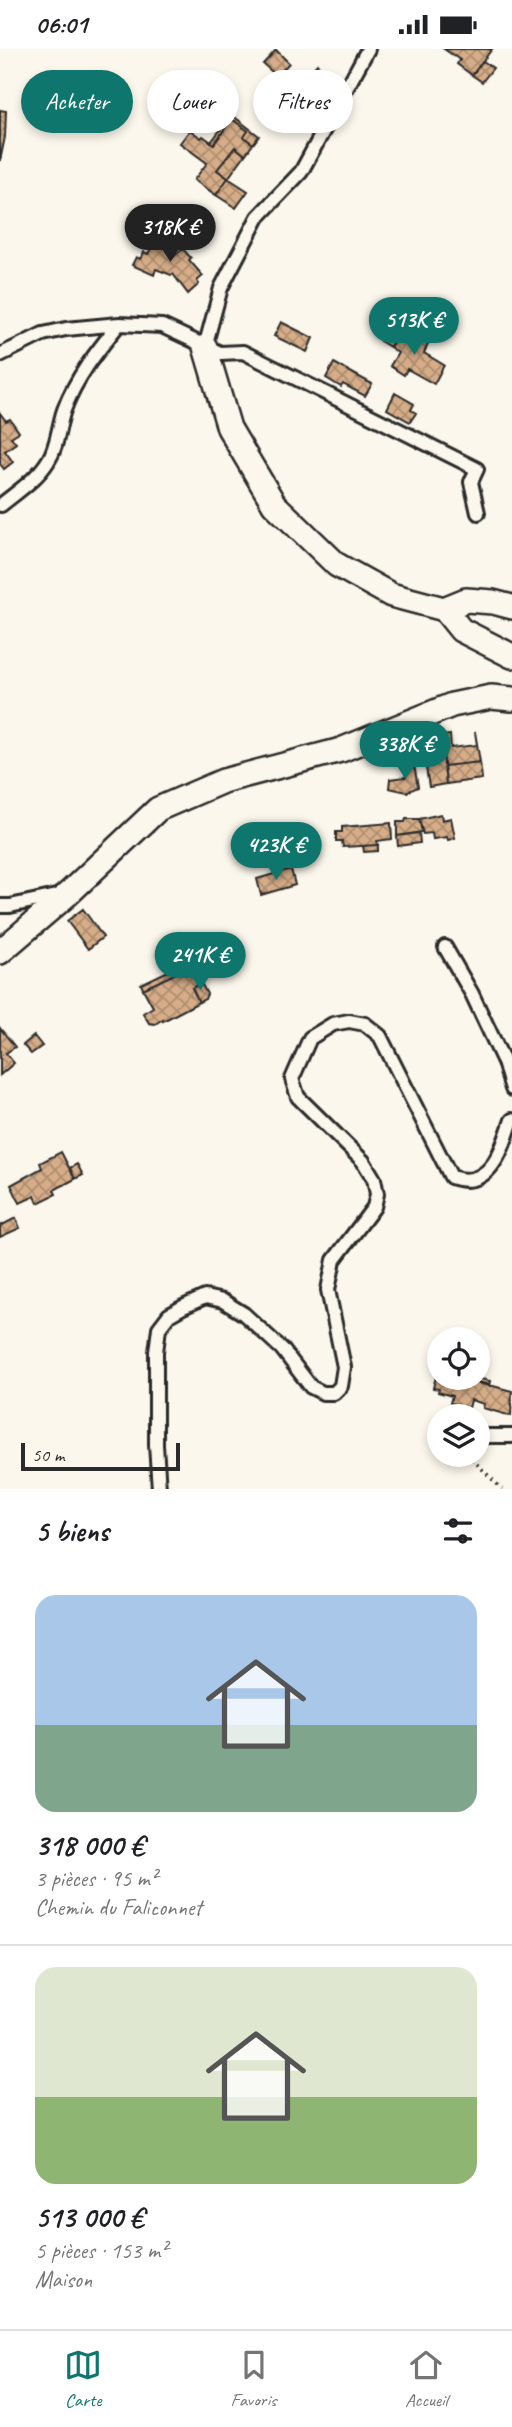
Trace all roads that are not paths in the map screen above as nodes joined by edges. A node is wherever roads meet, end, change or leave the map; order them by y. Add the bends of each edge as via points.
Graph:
1 (368, 49) edge
2 (119, 324) junction
3 (205, 347) junction
4 (0, 355) edge
5 (1, 505) edge
6 (478, 513) dead end
7 (512, 607) edge
8 (444, 609) junction
9 (512, 656) edge
10 (512, 699) edge
11 (69, 893) junction
12 (0, 906) edge
13 (444, 947) dead end
14 (0, 952) edge
15 (512, 1089) edge
16 (512, 1120) edge
17 (490, 1436) edge
18 (512, 1436) edge
19 (159, 1489) edge

1 - 3 lane via 301,172 258,218 221,288
2 - 3 lane via 162,326
2 - 4 lane via 43,334
2 - 5 lane via 75,385 48,461
3 - 6 lane via 220,353 243,352 477,469 471,482
3 - 8 street via 229,428 275,504 337,565 391,596
7 - 8 street via 466,600
8 - 9 street via 461,630
10 - 11 street via 491,697 452,705 341,750 223,781 158,809
11 - 12 lane
11 - 14 street
13 - 15 lane via 472,994
16 - 19 lane via 491,1167 478,1179 464,1182 451,1177 380,1036 365,1024 349,1021 332,1024 310,1038 292,1079 298,1097 363,1161 377,1194 374,1207 334,1260 328,1290 344,1367 341,1385 334,1393 311,1387 282,1349 223,1301 205,1297 169,1315 159,1328 156,1352
17 - 18 lane

